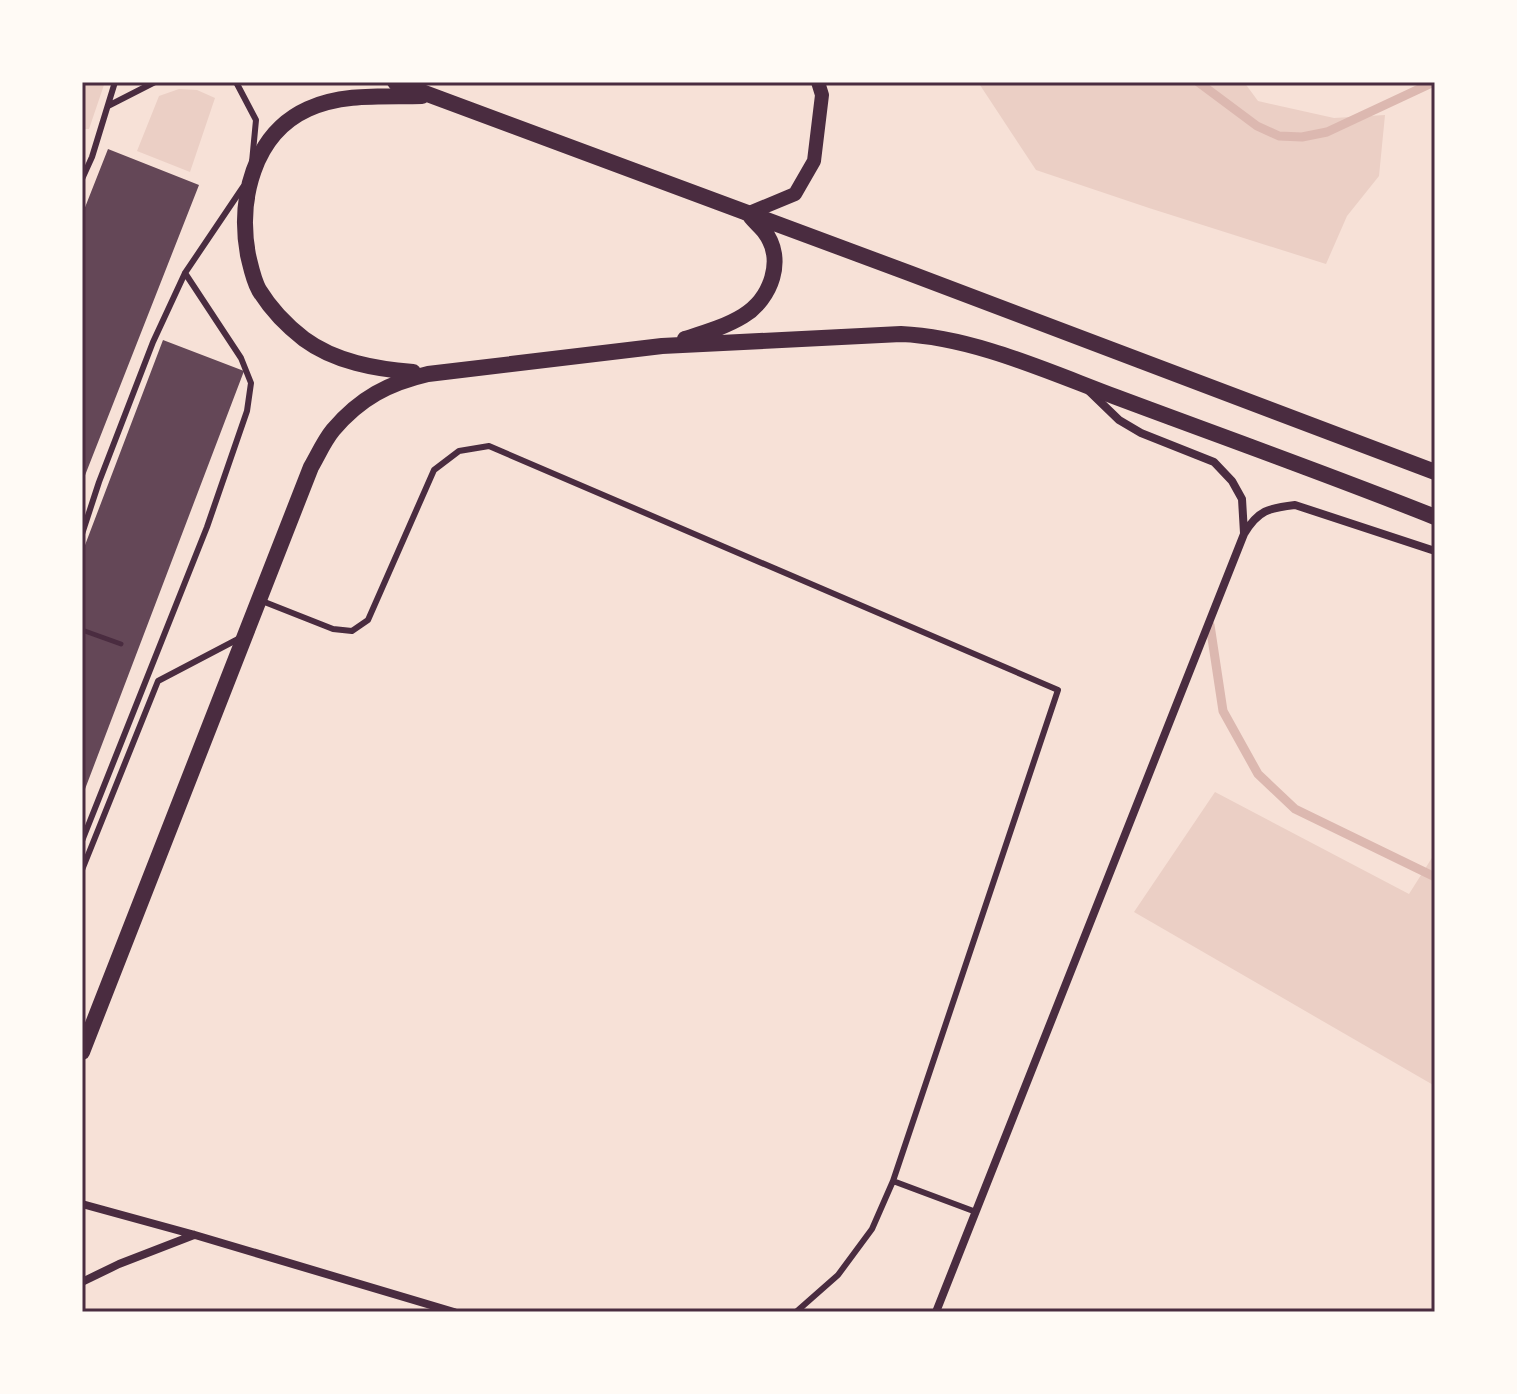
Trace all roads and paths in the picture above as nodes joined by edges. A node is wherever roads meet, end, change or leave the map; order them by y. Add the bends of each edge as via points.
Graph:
1 (115, 82) edge
2 (155, 82) edge
3 (236, 82) edge
4 (395, 82) edge
5 (818, 82) edge
6 (431, 95) junction
7 (108, 106) junction
8 (82, 157) edge
9 (92, 157) junction
10 (250, 175) junction
11 (82, 179) edge
12 (747, 214) junction
13 (185, 273) junction
14 (662, 346) junction
15 (428, 374) junction
16 (1084, 386) junction
17 (1435, 472) edge
18 (1435, 517) edge
19 (82, 534) edge
20 (1244, 534) junction
21 (1435, 551) edge
22 (260, 600) junction
23 (82, 630) edge
24 (247, 634) junction
25 (121, 644) dead end
26 (82, 841) edge
27 (82, 870) edge
28 (82, 1052) edge
29 (893, 1181) junction
30 (82, 1204) edge
31 (976, 1212) junction
32 (195, 1235) junction
33 (82, 1282) edge
34 (454, 1312) edge
35 (796, 1312) edge
36 (936, 1312) edge

1 - 7 lane
2 - 7 lane
3 - 10 lane via 256,120
4 - 6 main road
5 - 12 street via 822,95 814,161 795,194
6 - 10 main road via 348,98 307,109 271,138
6 - 12 main road
7 - 9 lane
8 - 9 lane
9 - 11 lane
10 - 13 lane
10 - 15 main road via 246,242 258,288 273,309 306,340 329,352 374,368
12 - 14 main road via 772,248 775,267 765,296 742,317
12 - 17 main road
13 - 19 lane via 134,388
13 - 26 lane via 241,358 251,383 247,411 207,527
14 - 15 main road
14 - 16 main road via 927,335
15 - 22 main road via 379,391 332,432 311,467
16 - 18 main road
16 - 20 street via 1141,433 1214,462 1242,499
20 - 21 street via 1253,519 1271,508 1295,505
20 - 31 street
22 - 24 main road
22 - 29 lane via 333,629 352,631 368,620 434,470 459,451 489,446 1058,690
23 - 25 path
24 - 27 lane via 158,681
24 - 28 main road
29 - 31 lane
29 - 35 lane via 872,1229 838,1275
30 - 32 street
31 - 36 street
32 - 33 street
32 - 34 street

